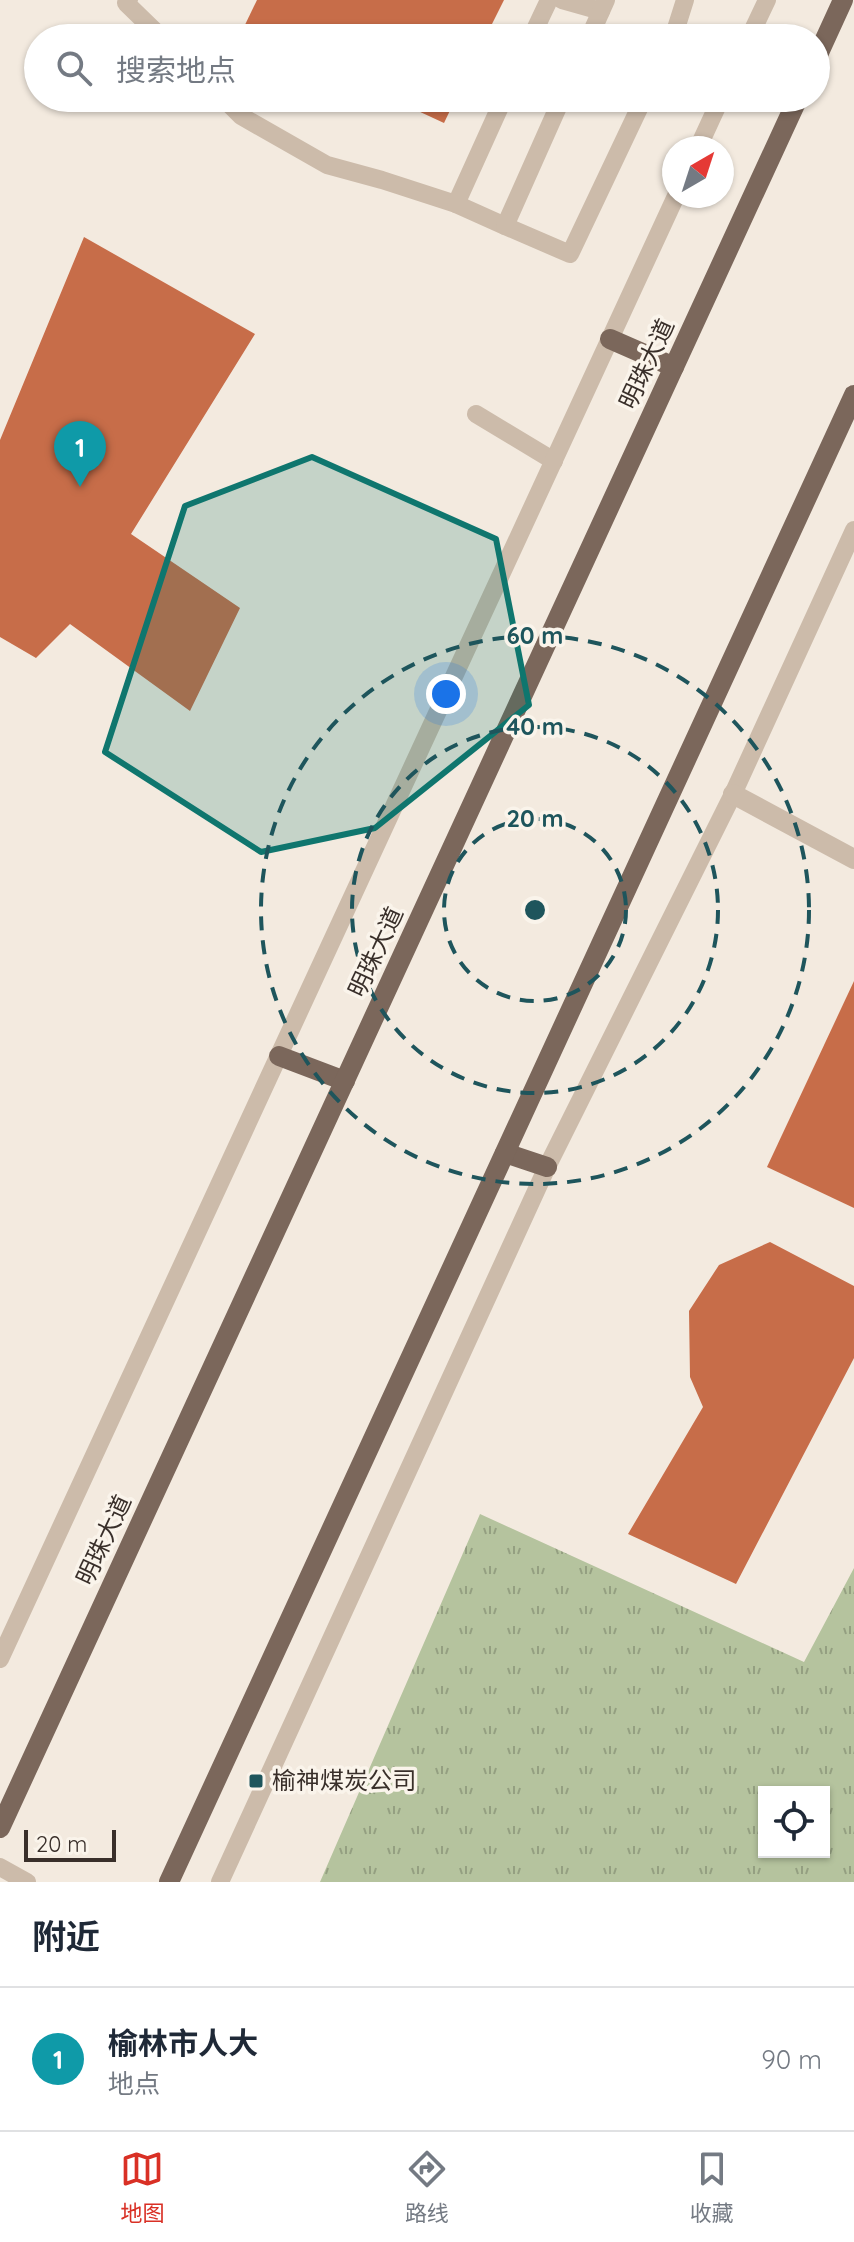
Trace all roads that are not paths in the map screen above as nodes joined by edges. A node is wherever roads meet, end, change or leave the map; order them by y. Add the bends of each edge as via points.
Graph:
1 (549, 0) edge
2 (562, 0) edge
3 (685, 0) edge
4 (767, 0) edge
5 (843, 0) edge
6 (125, 1) edge
7 (604, 5) edge
8 (148, 24) edge
9 (538, 24) edge
10 (595, 24) edge
11 (677, 24) edge
12 (756, 24) edge
13 (830, 28) edge
14 (237, 112) edge
15 (498, 112) edge
16 (556, 112) edge
17 (637, 112) edge
18 (715, 112) edge
19 (792, 112) edge
20 (704, 136) edge
21 (456, 204) junction
22 (670, 208) edge
23 (505, 226) junction
24 (610, 339) junction
25 (674, 367) junction
26 (854, 395) edge
27 (476, 414) dead end
28 (554, 461) junction
29 (854, 530) edge
30 (733, 794) junction
31 (854, 859) edge
32 (279, 1056) junction
33 (345, 1081) junction
34 (505, 1153) junction
35 (547, 1167) junction
36 (0, 1659) edge
37 (0, 1828) edge
38 (0, 1867) edge
39 (27, 1882) edge
40 (169, 1882) edge
41 (220, 1882) edge

1 - 9 lane
2 - 7 lane
3 - 11 lane
4 - 12 lane
5 - 13 main road
6 - 8 lane
7 - 10 lane
14 - 21 lane via 327,165
15 - 21 lane
16 - 23 lane
17 - 23 lane via 570,254
18 - 20 lane
19 - 25 main road, 明珠大道
21 - 23 lane
22 - 24 lane
24 - 25 main road
24 - 28 lane
25 - 33 main road, 明珠大道
26 - 34 main road
27 - 28 lane
28 - 32 lane
29 - 30 lane
30 - 31 street
30 - 35 lane
32 - 33 main road
32 - 36 lane
33 - 37 main road, 明珠大道
34 - 35 main road
34 - 40 main road
35 - 41 lane
38 - 39 lane

